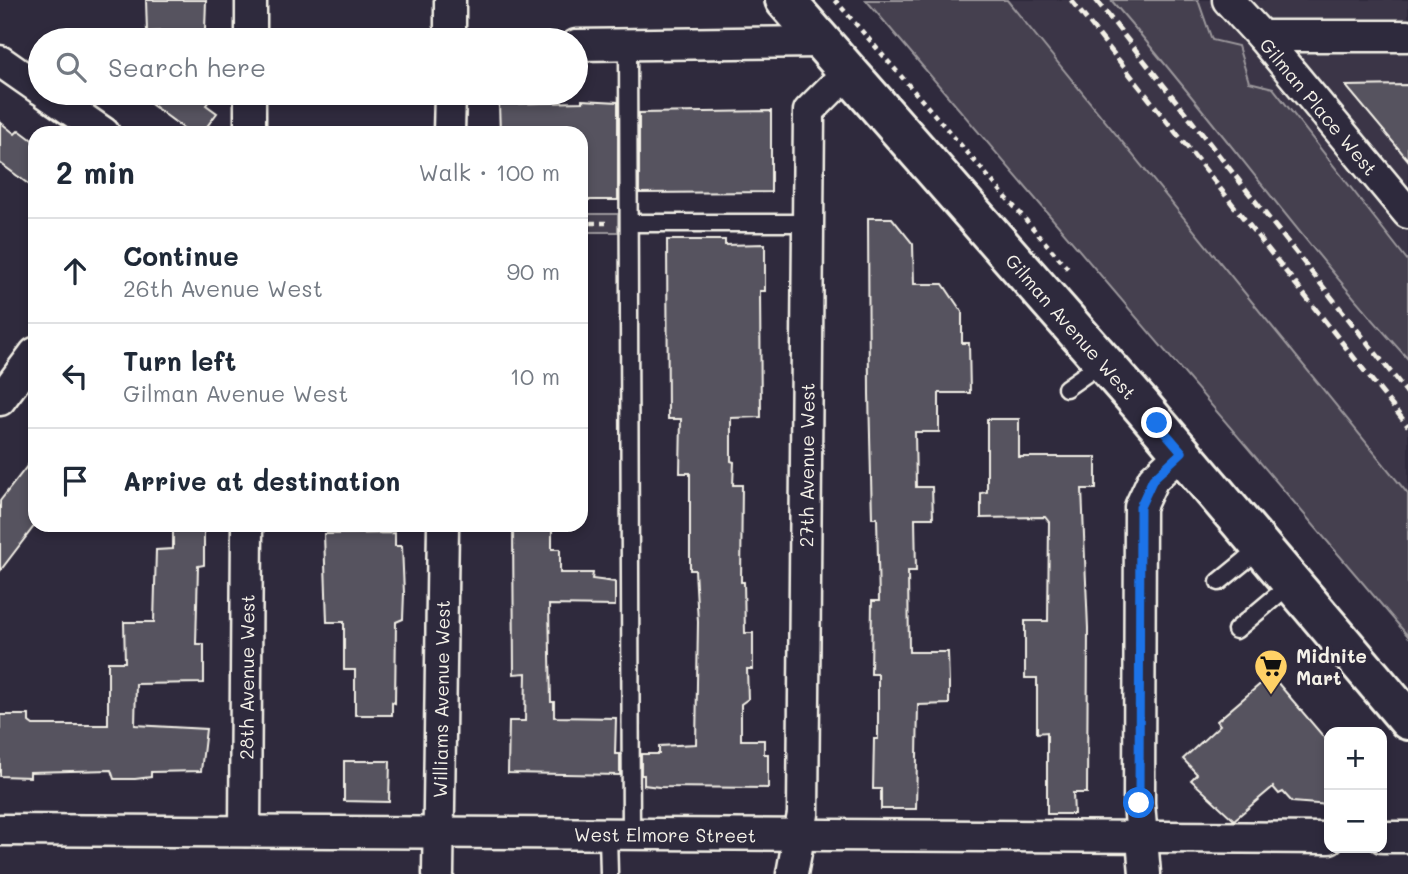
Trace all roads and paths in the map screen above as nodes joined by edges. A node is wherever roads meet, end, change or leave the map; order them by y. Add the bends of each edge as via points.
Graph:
1 (251, 0) edge
2 (450, 0) edge
3 (785, 0) edge
4 (1228, 0) edge
5 (251, 28) edge
6 (450, 28) edge
7 (1261, 36) junction
8 (1408, 36) edge
9 (820, 42) junction
10 (588, 45) edge
11 (628, 46) junction
12 (0, 61) edge
13 (847, 73) junction
14 (28, 81) edge
15 (63, 105) edge
16 (250, 105) edge
17 (450, 105) edge
18 (94, 126) edge
19 (250, 126) edge
20 (449, 126) edge
21 (1408, 213) edge
22 (629, 223) junction
23 (806, 223) junction
24 (28, 362) edge
25 (1103, 362) junction
26 (1066, 388) dead end
27 (0, 400) edge
28 (1182, 452) junction
29 (247, 532) edge
30 (443, 532) edge
31 (1262, 547) junction
32 (1219, 582) dead end
33 (1293, 582) junction
34 (1236, 630) dead end
35 (1408, 720) edge
36 (0, 830) edge
37 (245, 831) junction
38 (438, 835) junction
39 (619, 835) junction
40 (798, 836) junction
41 (1387, 837) edge
42 (1408, 837) edge
43 (1143, 838) junction
44 (1324, 838) edge
45 (438, 874) edge
46 (609, 874) edge
47 (792, 874) edge
48 (1146, 874) edge

1 - 5 street
2 - 6 street
3 - 9 main road, Gilman Avenue West
4 - 7 street, Gilman Place West
7 - 8 street
7 - 21 street, Gilman Place West
9 - 11 street
9 - 13 main road, Gilman Avenue West
10 - 11 street
11 - 22 lane
12 - 14 street
13 - 23 street, 27th Avenue West via 809,111
13 - 25 main road, Gilman Avenue West
15 - 18 street
16 - 19 street
17 - 20 street
22 - 23 lane
22 - 39 lane
23 - 40 street, 27th Avenue West via 803,814
24 - 27 street
25 - 26 lane
25 - 28 main road, Gilman Avenue West
28 - 31 main road, Gilman Avenue West
28 - 43 street via 1153,479 1140,507 1139,803
29 - 37 street, 28th Avenue West
30 - 38 street, Williams Avenue West
31 - 32 lane
31 - 33 main road, Gilman Avenue West
33 - 34 lane
33 - 35 main road, Gilman Avenue West
36 - 37 street, West Elmore Street
37 - 38 street, West Elmore Street
38 - 39 street, West Elmore Street
38 - 45 street, Williams Avenue West
39 - 40 street, West Elmore Street
39 - 46 lane
40 - 43 street, West Elmore Street
40 - 47 street, 27th Avenue West
41 - 42 street
43 - 44 street, West Elmore Street
43 - 48 street

